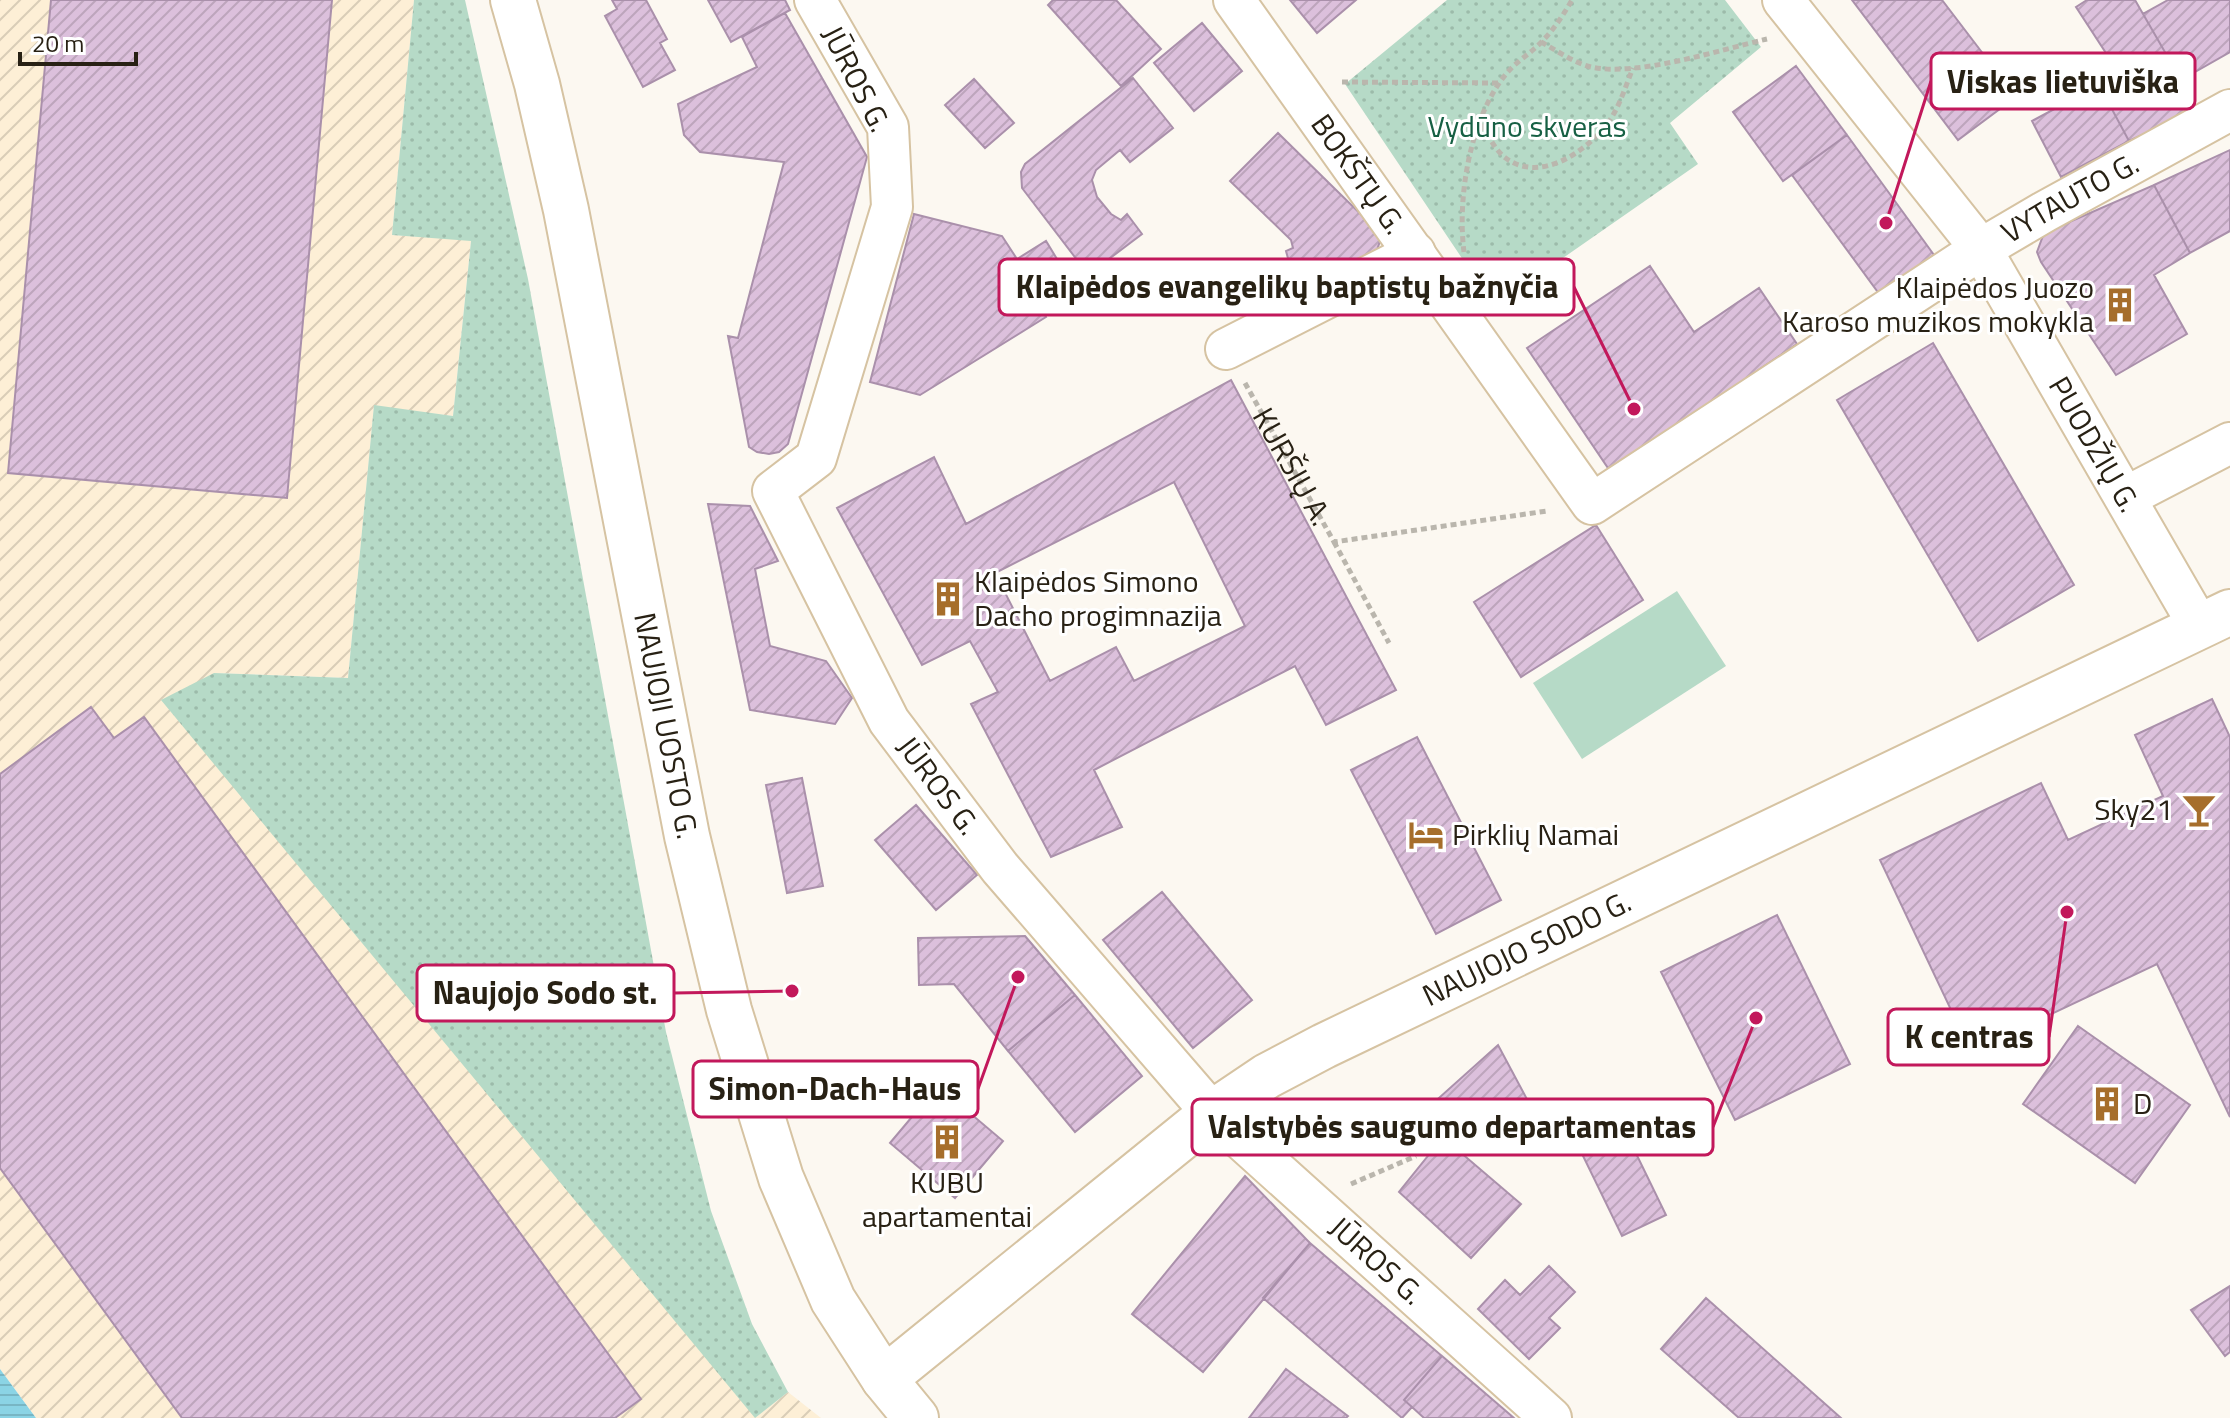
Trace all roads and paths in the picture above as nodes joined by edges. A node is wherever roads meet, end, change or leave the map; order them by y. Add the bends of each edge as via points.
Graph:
1 (513, 0) edge
2 (815, 0) edge
3 (1234, 0) edge
4 (1572, 0) edge
5 (1795, 15) edge
6 (1541, 42) junction
7 (1633, 68) junction
8 (1293, 82) junction
9 (1500, 83) junction
10 (2230, 110) edge
11 (1480, 124) junction
12 (1981, 249) junction
13 (1415, 253) junction
14 (1449, 301) junction
15 (1226, 349) joint
16 (2230, 443) edge
17 (2126, 497) junction
18 (1592, 504) junction
19 (1334, 542) junction
20 (2215, 619) edge
21 (1389, 643) dead end
22 (1212, 1113) junction
23 (1416, 1156) dead end
24 (1315, 1205) junction
25 (884, 1379) junction
26 (916, 1418) edge
27 (1551, 1418) edge

1 - 25 main road, NAUJOJI UOSTO G. via 566,210 687,836 729,1010 781,1178 833,1300
2 - 22 street, JŪROS G. via 888,127 892,207 816,458 773,491 889,721 1000,868
3 - 8 street, BOKŠTŲ G.
4 - 6 path
5 - 7 path
5 - 12 street, PUODŽIŲ G.
6 - 7 path via 1589,66
6 - 9 path
7 - 11 path via 1598,136 1549,166 1524,167 1502,155
8 - 9 path
8 - 13 street, BOKŠTŲ G.
9 - 11 path
10 - 12 street, VYTAUTO G.
11 - 14 path via 1464,187 1461,226 1468,284
12 - 17 street, PUODŽIŲ G.
12 - 18 street, VYTAUTO G.
13 - 14 street, BOKŠTŲ G.
13 - 15 street
14 - 18 street, BOKŠTŲ G.
15 - 19 path, KURŠIŲ A.
16 - 17 street
17 - 20 street, PUODŽIŲ G.
18 - 19 path, KURŠIŲ A.
19 - 21 path
20 - 22 main road, NAUJOJO SODO G. via 1324,1046
22 - 24 street, JŪROS G.
22 - 25 main road, NAUJOJO SODO G.
23 - 24 path
24 - 27 street, JŪROS G.
25 - 26 main road, NAUJOJI UOSTO G.

